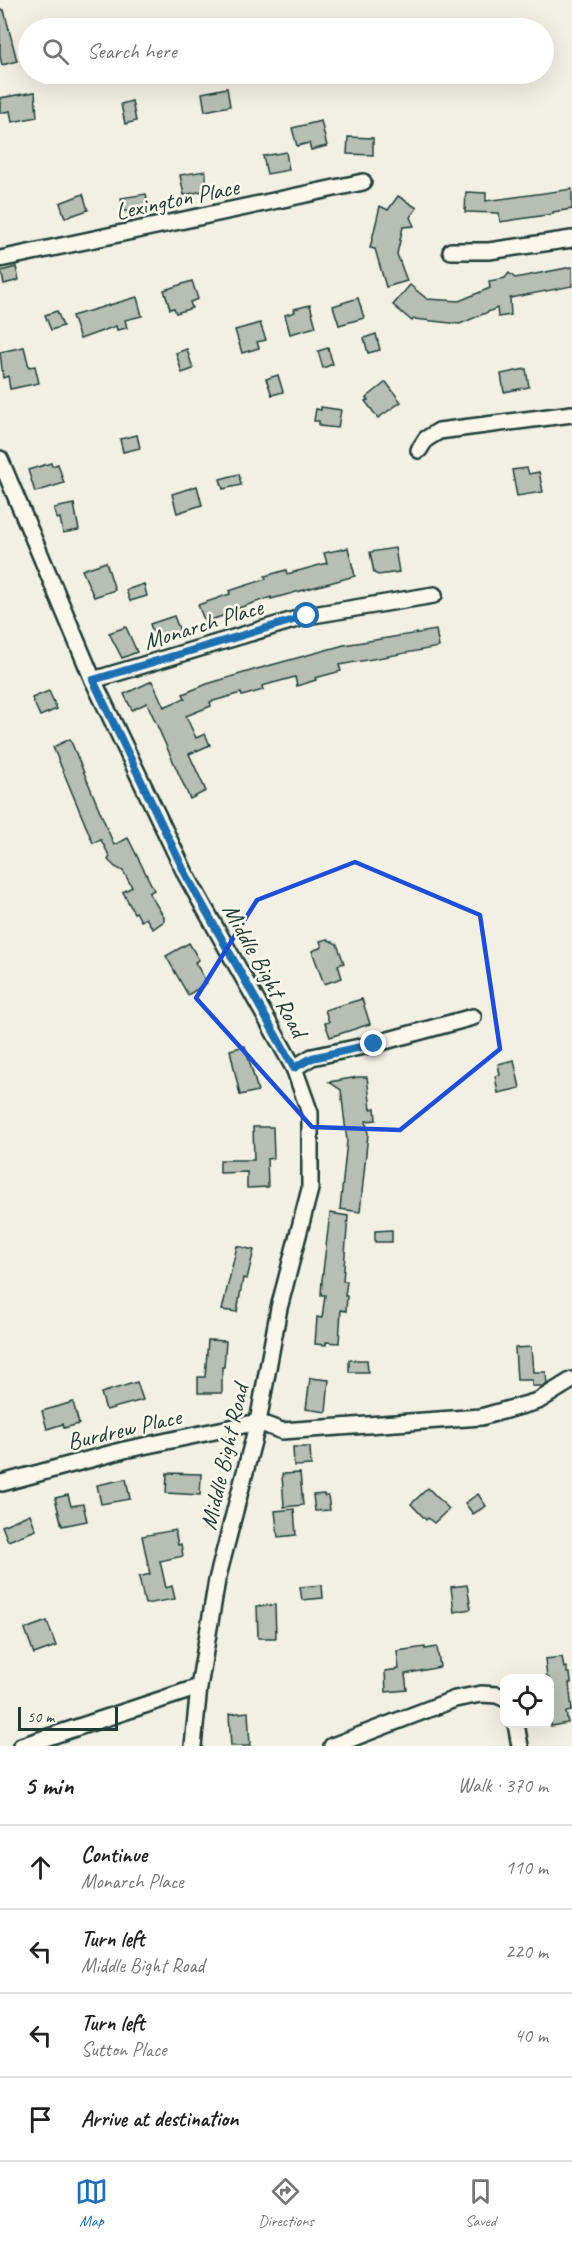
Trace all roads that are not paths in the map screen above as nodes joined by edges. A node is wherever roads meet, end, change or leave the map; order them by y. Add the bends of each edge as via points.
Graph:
1 (363, 182) dead end
2 (572, 240) edge
3 (451, 251) dead end
4 (0, 259) edge
5 (572, 414) edge
6 (419, 450) dead end
7 (0, 459) edge
8 (434, 595) dead end
9 (93, 680) junction
10 (473, 1017) dead end
11 (294, 1068) junction
12 (572, 1380) edge
13 (258, 1422) junction
14 (2, 1483) dead end
15 (199, 1687) junction
16 (500, 1696) edge
17 (517, 1728) edge
18 (21, 1746) edge
19 (193, 1746) edge
20 (332, 1746) edge
21 (520, 1746) edge

1 - 4 street, Lexington Place
2 - 3 street via 489,251
5 - 6 street via 439,431 426,438
7 - 9 street, Middle Bight Road
8 - 9 street, Monarch Place via 307,616
9 - 11 street, Middle Bight Road via 186,875
10 - 11 street via 312,1058
11 - 13 street, Middle Bight Road via 310,1113 310,1189 279,1308
12 - 13 street via 538,1401 481,1417 282,1431
13 - 14 street, Burdrew Place via 124,1450
13 - 15 street, Middle Bight Road via 217,1580
15 - 18 street
15 - 19 street, Middle Bight Road
16 - 20 street via 481,1694 455,1699
17 - 21 street

